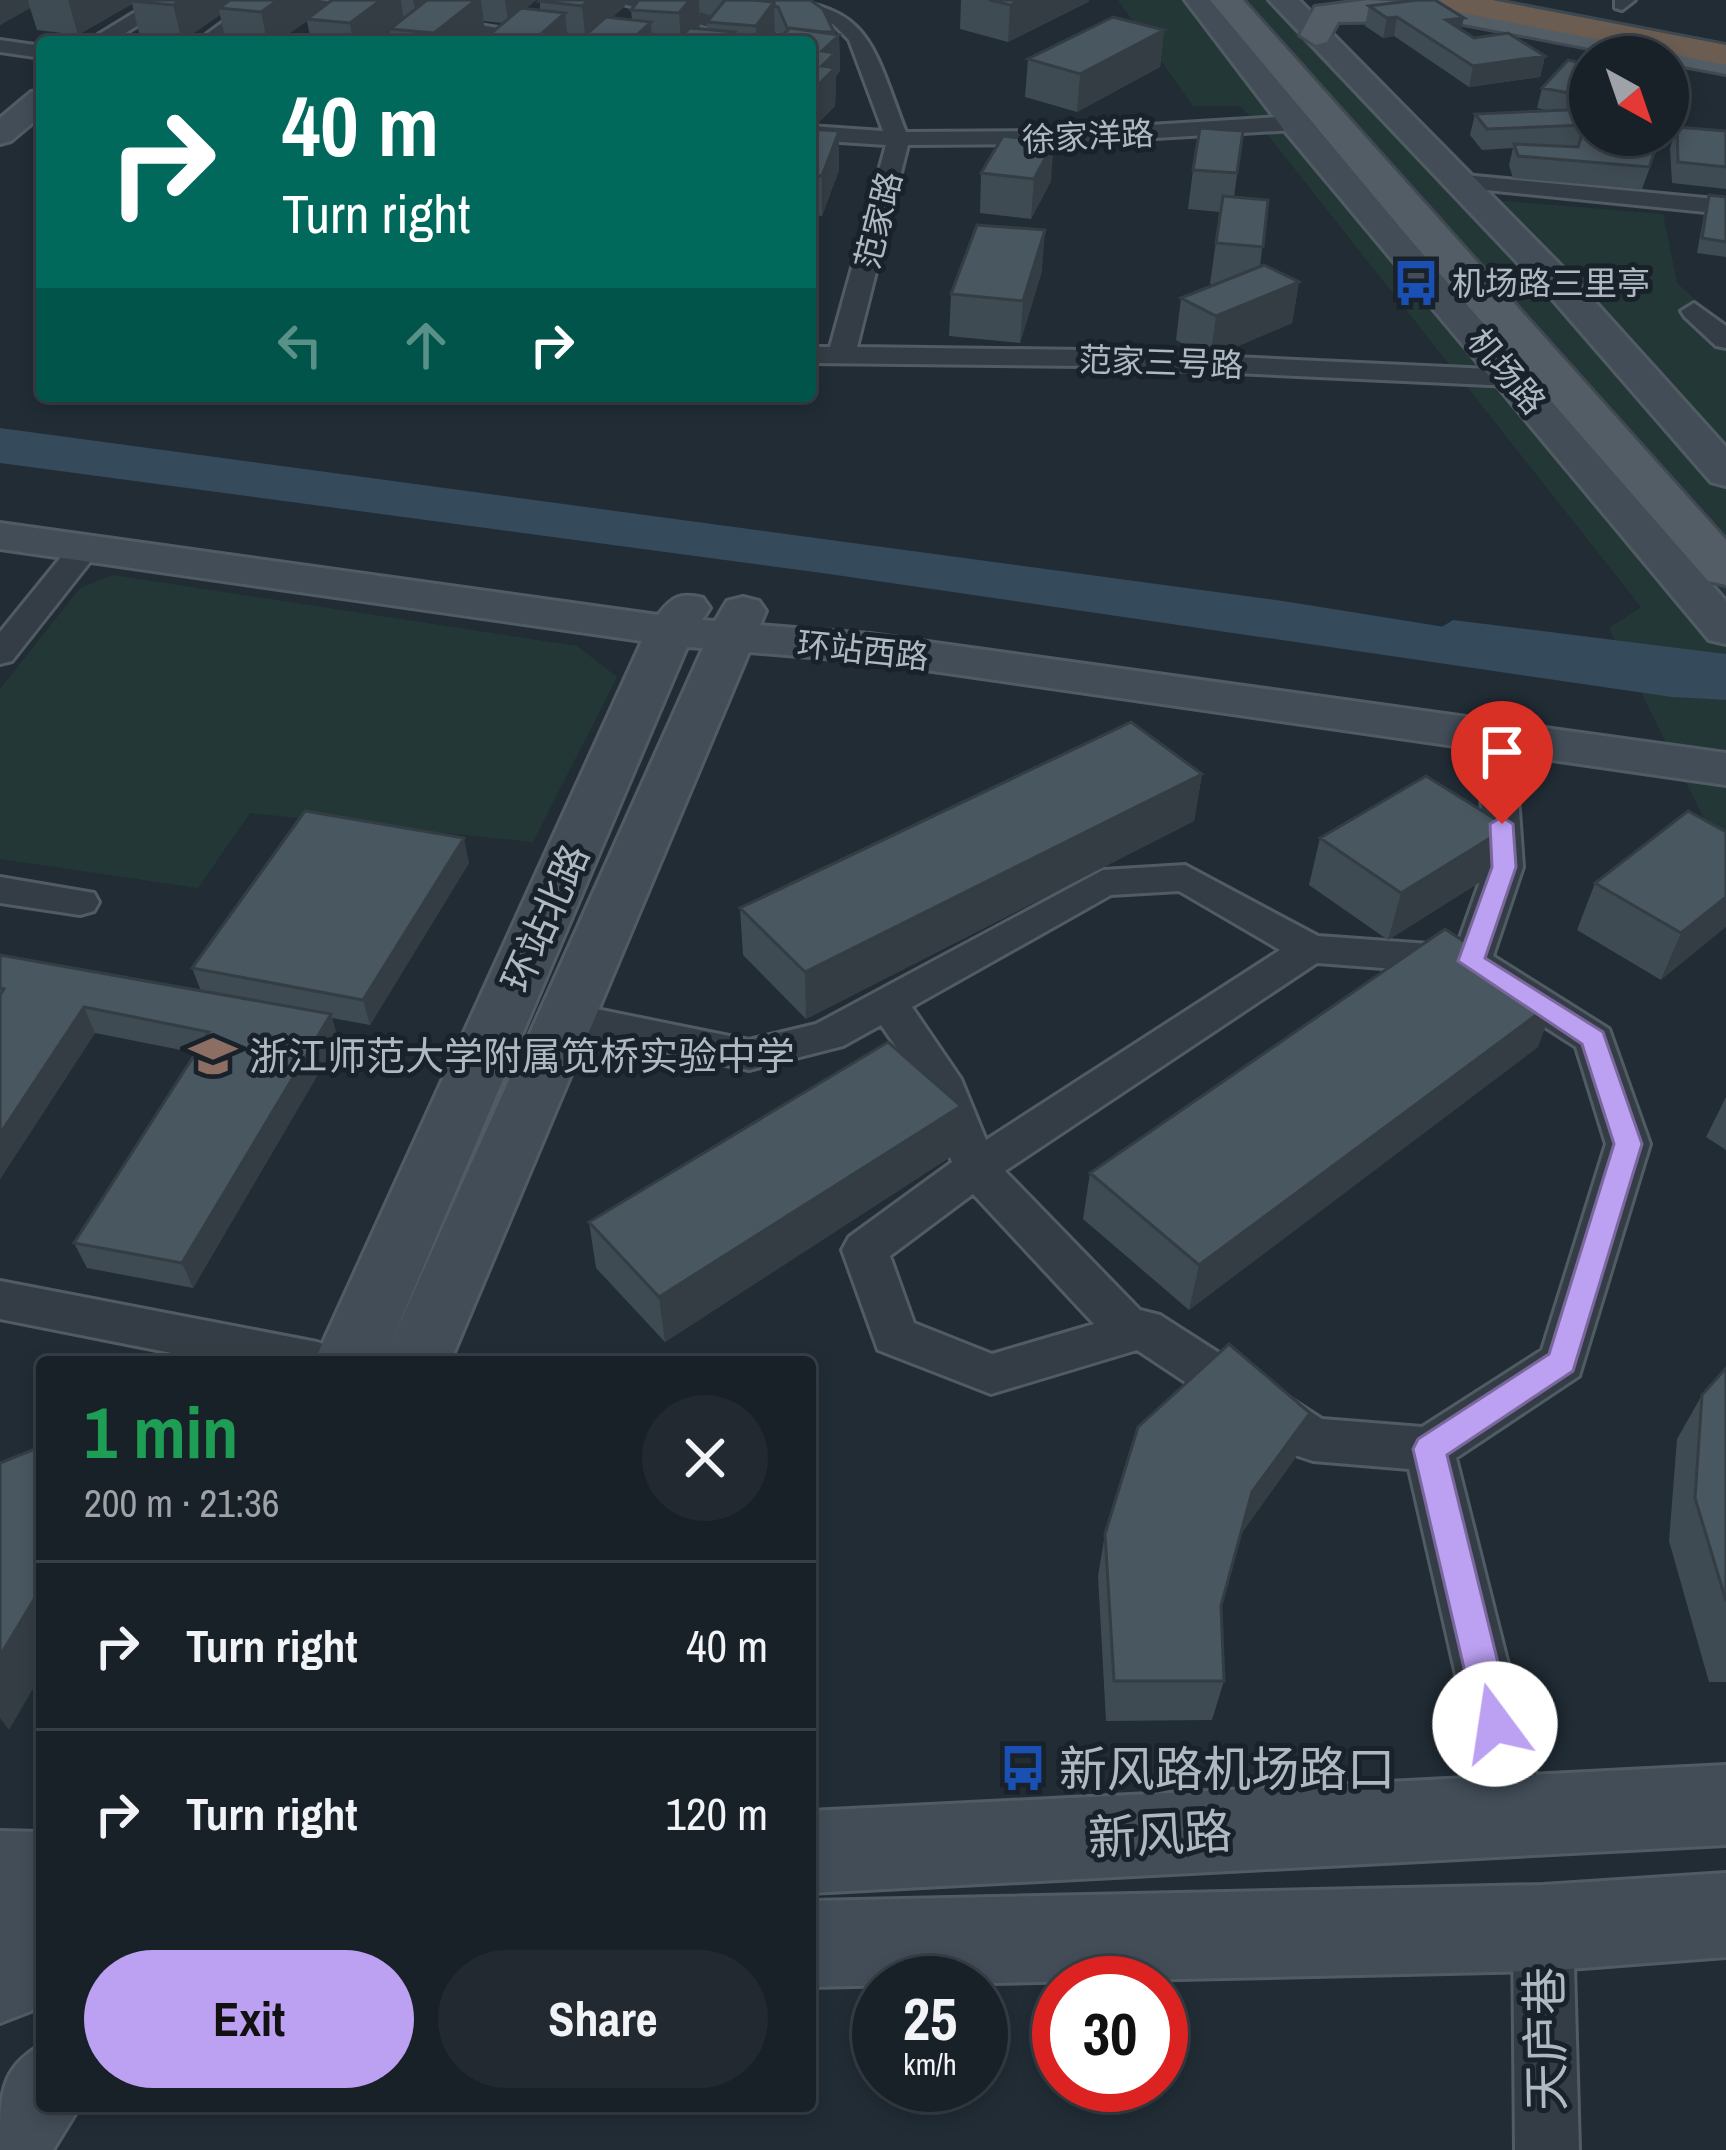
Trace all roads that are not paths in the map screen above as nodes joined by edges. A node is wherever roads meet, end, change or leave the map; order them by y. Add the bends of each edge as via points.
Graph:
1 (169, 0) edge
2 (266, 0) edge
3 (280, 0) edge
4 (458, 0) edge
5 (618, 0) edge
6 (775, 0) edge
7 (1199, 0) edge
8 (1226, 0) edge
9 (1265, 0) edge
10 (1283, 0) edge
11 (1442, 0) edge
12 (1504, 0) edge
13 (1566, 0) edge
14 (1615, 1) edge
15 (361, 5) edge
16 (645, 6) junction
17 (549, 12) edge
18 (1674, 12) dead end
19 (430, 20) junction
20 (723, 23) junction
21 (1726, 28) edge
22 (617, 30) edge
23 (321, 34) edge
24 (106, 36) edge
25 (215, 36) edge
26 (409, 36) edge
27 (502, 36) edge
28 (520, 36) edge
29 (709, 36) edge
30 (772, 36) edge
31 (1726, 44) edge
32 (0, 46) edge
33 (36, 51) edge
34 (1315, 53) junction
35 (1726, 60) edge
36 (36, 104) edge
37 (1295, 123) junction
38 (0, 134) edge
39 (816, 134) edge
40 (898, 141) junction
41 (1454, 181) junction
42 (1726, 207) edge
43 (1726, 310) edge
44 (1726, 340) edge
45 (816, 355) edge
46 (841, 357) junction
47 (1511, 378) junction
48 (1726, 473) edge
49 (0, 512) edge
50 (1726, 516) edge
51 (0, 536) edge
52 (85, 548) junction
53 (1726, 570) edge
54 (708, 622) junction
55 (1726, 630) edge
56 (0, 654) edge
57 (1496, 739) junction
58 (1726, 740) edge
59 (1726, 769) edge
60 (0, 890) edge
61 (80, 902) dead end
62 (1310, 949) junction
63 (1471, 961) junction
64 (888, 1003) junction
65 (567, 1017) junction
66 (976, 1168) junction
67 (0, 1300) edge
68 (1131, 1332) junction
69 (286, 1356) edge
70 (351, 1356) edge
71 (419, 1356) edge
72 (1429, 1449) junction
73 (1726, 1805) edge
74 (1516, 1816) junction
75 (816, 1852) edge
76 (0, 1873) edge
77 (36, 1874) edge
78 (1726, 1915) edge
79 (1543, 1928) junction
80 (36, 1940) edge
81 (816, 1944) edge
82 (36, 1979) edge
83 (0, 1980) edge
84 (36, 2097) edge
85 (60, 2112) edge
86 (0, 2148) edge
87 (44, 2150) edge
88 (1547, 2150) edge

1 - 24 street
2 - 25 street
3 - 15 street
4 - 19 street
5 - 16 street
6 - 40 street, 范家路 via 840,20 859,38 859,67
7 - 37 main road, 机场路
8 - 53 main road, 机场路
9 - 34 main road, 机场路
10 - 34 main road, 机场路
11 - 31 main road
11 - 34 main road via 1344,6 1326,14
11 - 35 highway
11 - 35 main road via 1611,42
12 - 31 highway
13 - 21 highway
14 - 18 main road
15 - 19 street
15 - 23 street
16 - 20 street
16 - 22 street
17 - 28 street
19 - 26 street
19 - 27 street
20 - 29 street
20 - 30 street
32 - 33 street
34 - 41 main road, 机场路 via 1372,94
34 - 50 main road, 机场路 via 1403,176
36 - 38 main road
37 - 40 street, 徐家洋路
37 - 47 main road, 机场路
39 - 40 street, 徐家洋路
40 - 46 street, 范家路
41 - 42 street
41 - 48 main road, 机场路 via 1567,293
43 - 44 street via 1694,311
45 - 46 street, 范家三号路
46 - 47 street, 范家三号路 via 1084,358
47 - 55 main road, 机场路
49 - 54 main road, 环站西路
51 - 52 main road, 环站西路
52 - 54 main road, 环站西路
52 - 56 street
54 - 57 main road, 环站西路
54 - 58 main road, 环站西路 via 936,632
54 - 65 main road, 环站北路
54 - 70 main road, 环站北路
57 - 59 main road, 环站西路
57 - 63 street via 1504,867
60 - 61 street
62 - 63 street
62 - 64 street via 1185,878 1103,883
62 - 66 street
63 - 72 street via 1594,1039 1628,1144 1562,1362
64 - 65 street via 828,1036 749,1054
64 - 66 street via 940,1079
65 - 71 main road, 环站北路
66 - 68 street
66 - 68 street via 865,1250 895,1336 991,1374
67 - 69 street
68 - 72 street via 1143,1328 1313,1440
72 - 74 street
73 - 74 main road, 新风路
74 - 75 main road, 新风路
76 - 77 main road
78 - 79 main road
79 - 81 main road
79 - 88 street, 天庐巷
80 - 83 main road
82 - 83 main road
84 - 86 main road
85 - 87 main road

